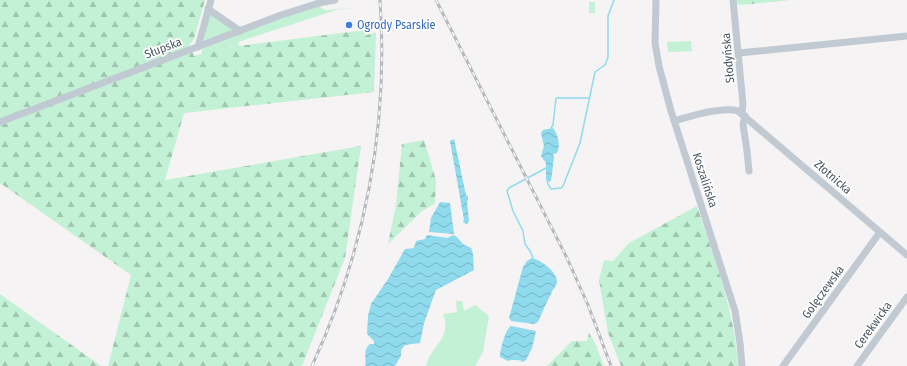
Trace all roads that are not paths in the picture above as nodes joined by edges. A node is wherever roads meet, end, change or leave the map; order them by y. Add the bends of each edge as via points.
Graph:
1 (211, 0) edge
2 (335, 0) edge
3 (656, 0) edge
4 (733, 0) edge
5 (208, 9) junction
6 (240, 31) junction
7 (907, 36) edge
8 (198, 47) junction
9 (739, 53) junction
10 (744, 115) junction
11 (674, 121) junction
12 (0, 122) edge
13 (748, 171) dead end
14 (880, 232) junction
15 (907, 255) edge
16 (907, 297) edge
17 (742, 366) edge
18 (783, 366) edge
19 (857, 366) edge

1 - 5 street
2 - 6 street, Słupska via 296,10
3 - 11 street, Koszalińska via 656,52
4 - 9 street, Słodyńska
5 - 6 street
5 - 8 street
6 - 8 street, Słupska
7 - 9 street
8 - 12 street, Słupska
9 - 10 street, Słodyńska
10 - 11 street via 733,109 726,109
10 - 13 street
10 - 14 street, Złotnicka
11 - 17 street, Koszalińska via 734,312 740,337
14 - 15 street, Złotnicka
14 - 18 street, Golęczewska
16 - 19 street, Cerekwicka

